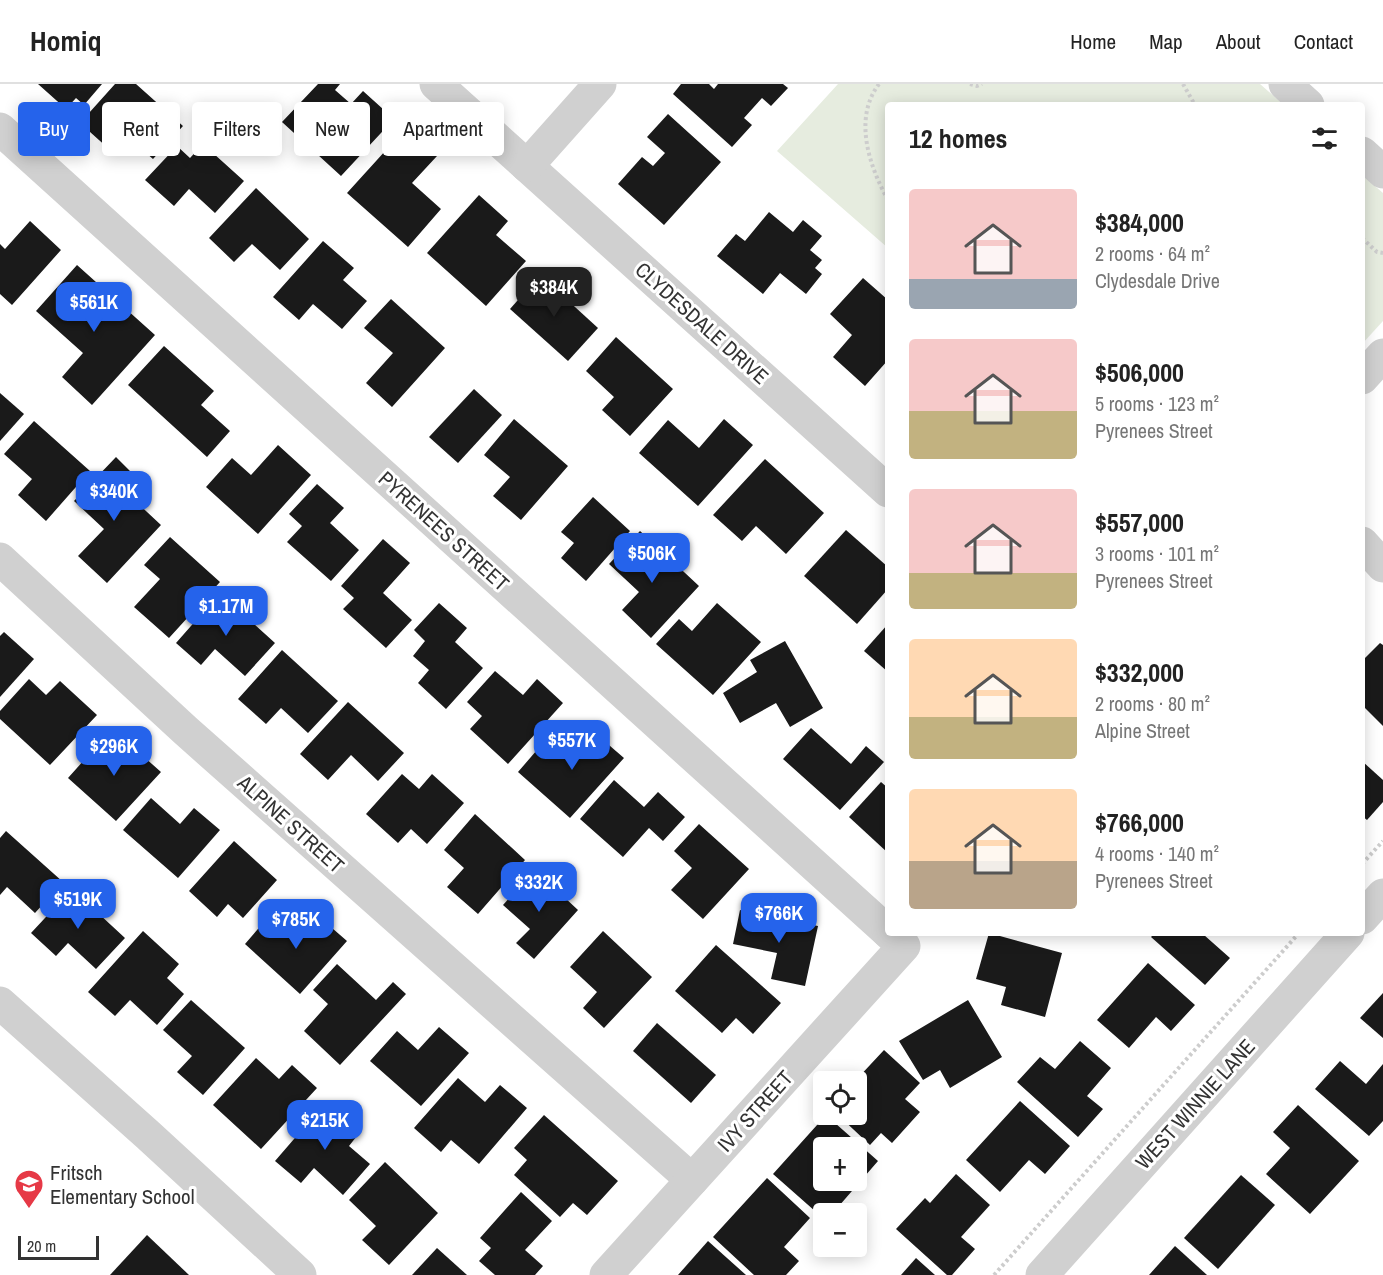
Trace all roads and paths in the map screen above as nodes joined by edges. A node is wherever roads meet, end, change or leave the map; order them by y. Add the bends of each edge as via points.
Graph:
1 (436, 84) edge
2 (600, 84) edge
3 (879, 84) edge
4 (970, 84) edge
5 (982, 84) edge
6 (1184, 84) edge
7 (1285, 84) edge
8 (1193, 102) edge
9 (1305, 102) edge
10 (0, 129) edge
11 (1365, 156) edge
12 (527, 166) junction
13 (1383, 172) edge
14 (885, 195) edge
15 (1365, 241) edge
16 (1383, 253) edge
17 (1383, 355) edge
18 (1365, 375) edge
19 (885, 488) edge
20 (1365, 546) edge
21 (0, 559) edge
22 (1383, 566) edge
23 (1383, 841) edge
24 (1365, 861) edge
25 (1383, 896) edge
26 (1365, 915) edge
27 (885, 929) edge
28 (1296, 936) edge
29 (1345, 936) edge
30 (894, 937) edge
31 (0, 1004) edge
32 (692, 1180) junction
33 (300, 1275) edge
34 (606, 1275) edge
35 (994, 1275) edge
36 (1042, 1275) edge

1 - 12 street, CLYDESDALE DRIVE
2 - 12 street
3 - 14 path via 868,103 864,131 877,181
4 - 5 path
6 - 8 path
7 - 9 street
10 - 27 street, PYRENEES STREET
11 - 13 street
12 - 19 street, CLYDESDALE DRIVE
15 - 16 path
17 - 18 street
20 - 22 street
21 - 32 street, ALPINE STREET via 185,730
23 - 24 path
25 - 26 street
28 - 35 path
29 - 36 street, WEST WINNIE LANE
30 - 32 street, IVY STREET
31 - 33 street
32 - 34 street, IVY STREET

